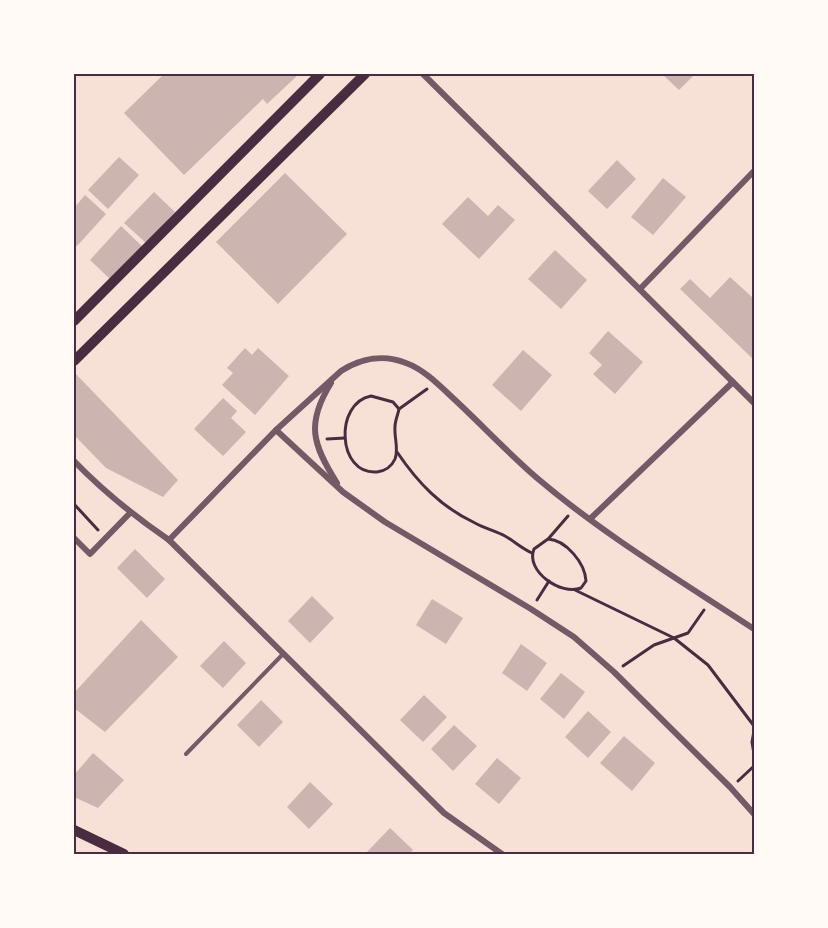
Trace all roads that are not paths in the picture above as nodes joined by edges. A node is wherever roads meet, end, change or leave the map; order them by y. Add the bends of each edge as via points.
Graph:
1 (320, 74) edge
2 (365, 74) edge
3 (423, 74) edge
4 (754, 171) edge
5 (640, 289) junction
6 (74, 321) edge
7 (74, 361) edge
8 (341, 371) junction
9 (733, 382) junction
10 (754, 403) edge
11 (276, 430) junction
12 (74, 461) edge
13 (343, 492) junction
14 (130, 513) junction
15 (590, 519) junction
16 (74, 538) edge
17 (169, 540) junction
18 (754, 629) edge
19 (284, 654) junction
20 (186, 754) dead end
21 (754, 814) edge
22 (74, 830) edge
23 (124, 855) edge
24 (502, 855) edge

1 - 6 main road
2 - 7 main road
3 - 5 street
4 - 5 street
5 - 9 street
8 - 11 street
8 - 13 street via 318,404 315,417 316,440
8 - 15 street via 364,360 406,363 436,382 536,477
9 - 10 street
9 - 15 street
11 - 13 street
11 - 17 street
12 - 14 street
13 - 21 street via 422,546 574,637 614,672
14 - 16 street via 90,554
14 - 17 street
15 - 18 street
17 - 19 street
19 - 20 lane
19 - 24 street via 444,813
22 - 23 main road

